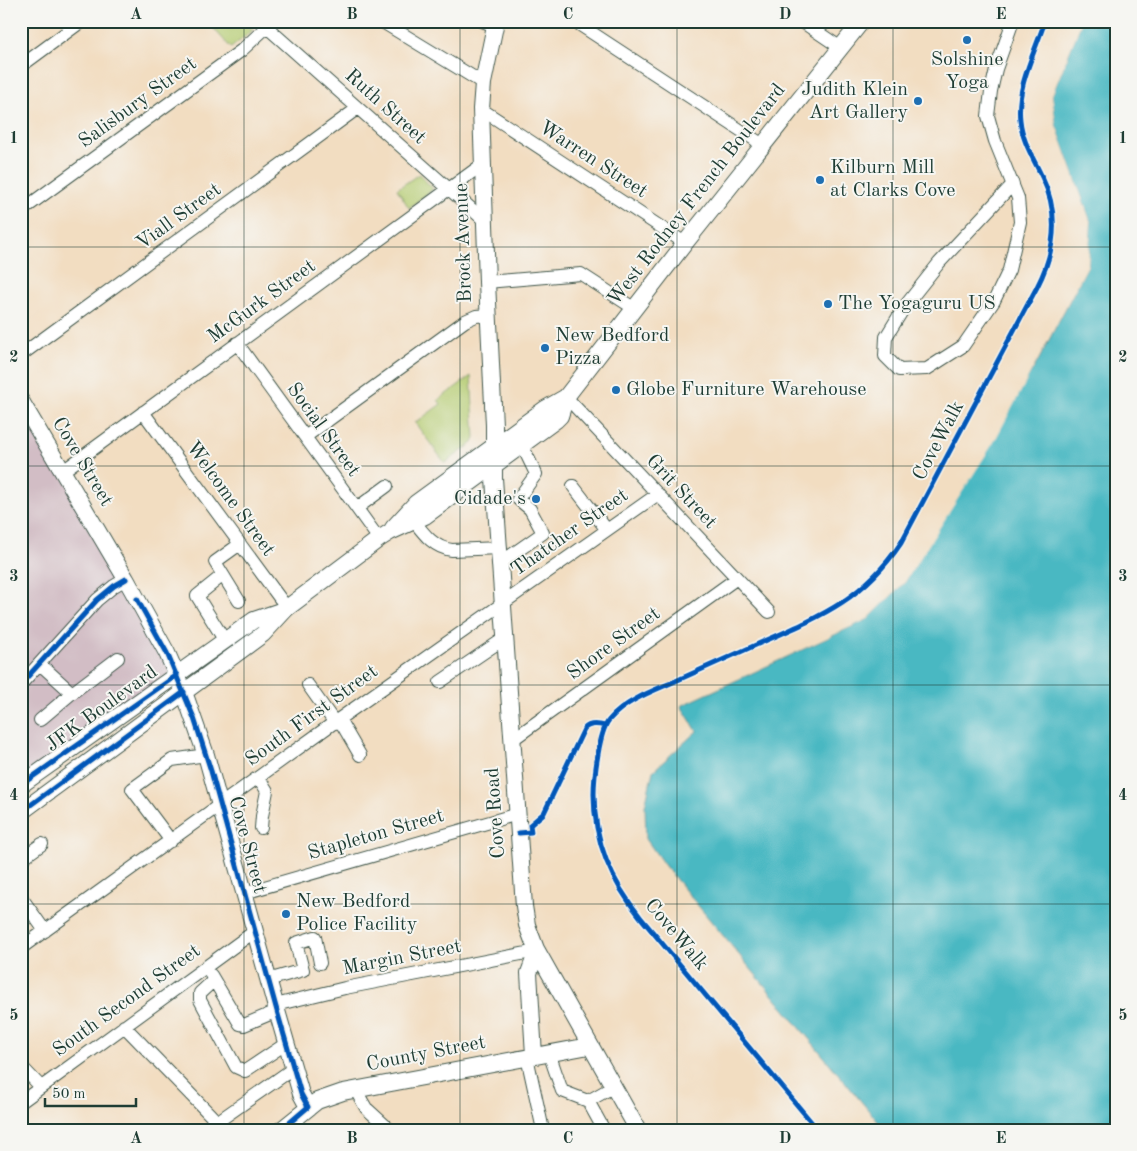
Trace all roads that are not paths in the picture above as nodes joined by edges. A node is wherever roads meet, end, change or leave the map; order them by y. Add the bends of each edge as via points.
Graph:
1 (82, 21) edge
2 (381, 21) edge
3 (574, 21) edge
4 (801, 21) edge
5 (1014, 21) edge
6 (860, 22) edge
7 (266, 23) edge
8 (491, 23) edge
9 (841, 48) junction
10 (21, 66) edge
11 (483, 83) junction
12 (358, 108) junction
13 (481, 109) junction
14 (763, 145) junction
15 (483, 164) junction
16 (1013, 184) junction
17 (448, 189) junction
18 (21, 211) edge
19 (485, 221) junction
20 (685, 243) junction
21 (487, 282) junction
22 (635, 309) junction
23 (488, 315) junction
24 (237, 343) junction
25 (21, 356) edge
26 (566, 397) junction
27 (21, 401) edge
28 (143, 412) junction
29 (305, 437) junction
30 (522, 445) junction
31 (494, 446) junction
32 (494, 465) junction
33 (63, 471) junction
34 (387, 486) dead end
35 (573, 486) dead end
36 (658, 494) junction
37 (357, 508) junction
38 (414, 521) junction
39 (607, 530) junction
40 (384, 536) junction
41 (240, 544) junction
42 (500, 556) junction
43 (223, 575) junction
44 (737, 578) junction
45 (126, 579) junction
46 (240, 601) dead end
47 (503, 603) junction
48 (287, 608) junction
49 (768, 612) dead end
50 (505, 638) junction
51 (225, 641) junction
52 (118, 658) dead end
53 (40, 664) junction
54 (176, 675) junction
55 (440, 682) dead end
56 (21, 684) edge
57 (308, 685) dead end
58 (184, 692) junction
59 (72, 693) junction
60 (40, 720) dead end
61 (337, 721) junction
62 (512, 740) junction
63 (206, 755) junction
64 (360, 755) dead end
65 (260, 778) junction
66 (21, 785) edge
67 (220, 806) junction
68 (21, 812) edge
69 (518, 814) junction
70 (261, 828) dead end
71 (171, 841) junction
72 (42, 844) dead end
73 (21, 859) edge
74 (244, 892) junction
75 (23, 902) edge
76 (45, 931) junction
77 (255, 931) junction
78 (21, 948) edge
79 (537, 951) junction
80 (320, 963) dead end
81 (206, 966) junction
82 (214, 980) junction
83 (268, 980) junction
84 (276, 1008) junction
85 (124, 1026) junction
86 (287, 1043) junction
87 (589, 1046) junction
88 (537, 1055) junction
89 (21, 1066) edge
90 (294, 1068) junction
91 (41, 1087) junction
92 (613, 1087) junction
93 (355, 1089) junction
94 (588, 1101) junction
95 (21, 1102) edge
96 (308, 1107) junction
97 (221, 1126) edge
98 (634, 1128) edge
99 (281, 1130) edge
100 (390, 1130) edge
101 (543, 1130) edge
102 (604, 1130) edge

1 - 10 street
2 - 11 street
3 - 14 street
4 - 9 street
5 - 16 street via 996,69 988,116
6 - 9 main road, West Rodney French Boulevard
7 - 12 street, Ruth Street
7 - 18 street, Salisbury Street via 242,50
8 - 11 main road, Brock Avenue
9 - 14 main road, West Rodney French Boulevard
11 - 13 main road, Brock Avenue
12 - 17 street, Ruth Street
12 - 25 street, Viall Street
13 - 15 main road, Brock Avenue
13 - 20 street, Warren Street
14 - 20 main road, West Rodney French Boulevard
15 - 17 street, McGurk Street
15 - 19 main road, Brock Avenue
16 - 16 street via 1020,222 1009,270 994,301 963,346 927,369 898,370 885,356 886,337 905,306 939,263
17 - 19 street, Ruth Street
17 - 24 street, McGurk Street
19 - 21 main road, Brock Avenue
20 - 22 main road, West Rodney French Boulevard
21 - 22 street via 581,274
21 - 23 main road, Brock Avenue
22 - 26 main road, West Rodney French Boulevard
23 - 29 street via 465,321
23 - 31 main road, Brock Avenue
24 - 28 street, McGurk Street
24 - 29 street, Social Street
26 - 30 main road, West Rodney French Boulevard via 560,416
26 - 31 main road, West Rodney French Boulevard
26 - 36 street, Grit Street
27 - 33 main road, Cove Street
28 - 33 street, McGurk Street
28 - 41 street, Welcome Street
29 - 37 street, Social Street
30 - 32 main road, West Rodney French Boulevard
30 - 42 street via 536,474 518,499 530,509 543,533
31 - 32 main road, Brock Avenue
31 - 40 main road, West Rodney French Boulevard via 416,503
32 - 38 main road, West Rodney French Boulevard
32 - 42 main road, Cove Road
33 - 45 main road, Cove Street
34 - 37 street
35 - 39 street
36 - 39 street, Thatcher Street
36 - 44 street, Grit Street
37 - 40 street, Social Street
38 - 40 main road, West Rodney French Boulevard
38 - 42 street via 429,539 444,549
39 - 47 street, Thatcher Street
40 - 48 main road, West Rodney French Boulevard
41 - 43 street via 215,562
41 - 48 street, Welcome Street
42 - 47 main road, Cove Road
43 - 46 street
43 - 51 street via 197,596
44 - 49 street, Grit Street
44 - 62 street, Shore Street
45 - 53 street via 97,600
45 - 54 main road, Cove Street
47 - 50 main road, Cove Road
47 - 61 street, South First Street
48 - 51 main road, West Rodney French Boulevard via 254,620
48 - 58 main road, West Rodney French Boulevard via 263,634
50 - 55 street
50 - 62 main road, Cove Road
51 - 54 main road, West Rodney French Boulevard
52 - 59 street
53 - 56 street
53 - 59 street
54 - 58 main road, Cove Street
54 - 66 main road, JFK Boulevard
57 - 61 street
58 - 63 main road, Cove Street
58 - 68 main road, JFK Boulevard
59 - 60 street
61 - 64 street
61 - 65 street, South First Street
62 - 69 main road, Cove Road
63 - 67 main road, Cove Street
63 - 71 street via 172,760 132,789
65 - 67 street, South First Street
65 - 70 street via 267,791
67 - 71 street, South First Street
67 - 74 main road, Cove Street
69 - 74 street, Stapleton Street
69 - 79 main road, Cove Road via 524,906
71 - 76 street, South First Street
72 - 73 street
74 - 77 main road, Cove Street
75 - 76 street
76 - 78 street, South First Street
77 - 81 street, South Second Street
77 - 83 main road, Cove Street
79 - 84 street, Margin Street via 345,988
79 - 87 main road, Cove Road
79 - 88 main road via 529,973
80 - 83 street via 315,937 296,943 303,970
81 - 82 street
81 - 85 street, South Second Street
82 - 84 street, Margin Street via 240,1024 244,1025
82 - 86 street via 200,993 200,1000 236,1067 244,1071
83 - 84 main road, Cove Street
84 - 86 main road, Cove Street
85 - 91 street, South Second Street
85 - 97 street
86 - 90 main road, Cove Street
87 - 88 main road, County Street
87 - 92 main road, Cove Road
88 - 93 main road, County Street
88 - 94 street via 562,1091
88 - 101 street
89 - 91 street
90 - 96 main road, Cove Street
90 - 97 street
91 - 95 street, South Second Street
92 - 94 street
92 - 98 main road, Cove Road
93 - 96 main road, County Street via 321,1099
93 - 100 street via 366,1108
94 - 102 street
96 - 99 main road, County Street

